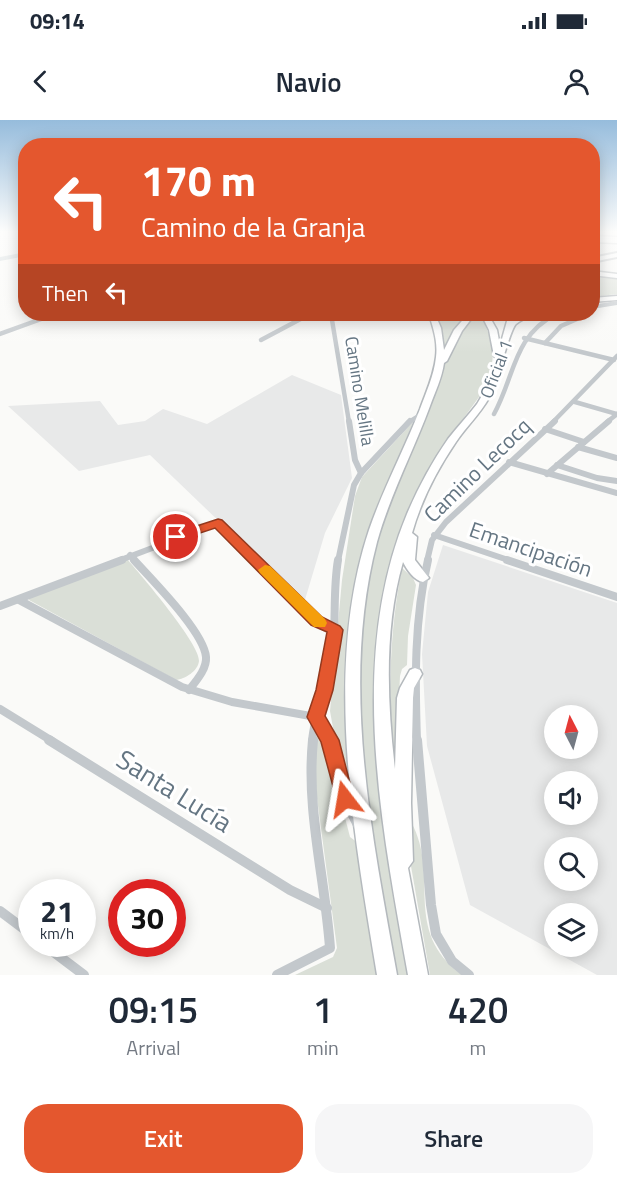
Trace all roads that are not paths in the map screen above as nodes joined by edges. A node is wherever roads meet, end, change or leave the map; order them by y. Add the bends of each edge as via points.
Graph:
1 (600, 273) edge
2 (617, 276) edge
3 (617, 296) edge
4 (600, 298) edge
5 (617, 303) edge
6 (600, 306) edge
7 (35, 321) edge
8 (297, 321) edge
9 (332, 321) edge
10 (435, 321) edge
11 (465, 321) edge
12 (488, 321) edge
13 (511, 321) edge
14 (516, 321) edge
15 (542, 321) edge
16 (571, 321) edge
17 (509, 330) junction
18 (0, 333) edge
19 (524, 338) junction
20 (261, 340) dead end
21 (545, 343) junction
22 (616, 358) edge
23 (497, 363) junction
24 (438, 373) junction
25 (575, 402) junction
26 (422, 414) junction
27 (494, 414) dead end
28 (617, 414) edge
29 (545, 429) junction
30 (584, 442) junction
31 (578, 447) junction
32 (617, 458) edge
33 (509, 462) junction
34 (557, 465) junction
35 (361, 473) junction
36 (547, 474) junction
37 (617, 480) edge
38 (617, 493) edge
39 (419, 500) junction
40 (434, 535) junction
41 (130, 555) junction
42 (424, 572) junction
43 (617, 597) edge
44 (19, 600) junction
45 (0, 606) edge
46 (335, 630) junction
47 (415, 674) junction
48 (189, 690) junction
49 (0, 709) edge
50 (316, 717) junction
51 (365, 834) junction
52 (401, 886) junction
53 (327, 908) junction
54 (0, 911) edge
55 (18, 924) edge
56 (60, 957) edge
57 (84, 975) edge
58 (277, 975) edge
59 (387, 975) edge
60 (418, 975) edge
61 (470, 975) edge

1 - 2 highway
3 - 4 highway
5 - 6 street
7 - 18 street
8 - 20 street
9 - 35 street, Camino Melilla via 355,460
10 - 24 highway via 441,348
11 - 24 highway
12 - 23 highway via 498,353
13 - 17 highway
14 - 17 highway
15 - 19 street, Oficial 1
16 - 21 street
17 - 23 highway
19 - 21 street
19 - 27 street, Oficial 1
21 - 22 street
22 - 25 street, Camino Lecocq
23 - 39 highway via 484,400 451,442
24 - 26 highway
25 - 28 street
25 - 29 street, Camino Lecocq
26 - 35 street, Camino Melilla via 412,418
26 - 51 highway via 374,533 357,615 356,760
28 - 30 street
29 - 30 street
29 - 33 street, Camino Lecocq
30 - 31 street
31 - 32 street
31 - 34 street
33 - 36 street
33 - 40 street, Camino Lecocq
34 - 36 street
34 - 37 street
35 - 46 street, Camino Melilla via 352,491 335,578
36 - 38 street
39 - 42 highway via 420,510 407,557 411,568
39 - 52 highway via 394,572 383,668 387,779
40 - 42 street, Camino Lecocq
40 - 43 street, Emancipación
41 - 44 street
41 - 46 street via 213,523 220,524 317,621
41 - 48 street via 196,633 204,648 204,666
42 - 47 street, Camino Lecocq
44 - 45 street
44 - 48 street
46 - 50 street, Camino Melilla via 325,690
47 - 52 highway via 405,698 405,871
47 - 61 street, Camino Lecocq via 417,763 436,934 452,961
48 - 50 street
49 - 53 street, Santa Lucía via 290,890
50 - 51 street via 330,740 351,816
50 - 53 street, Camino Melilla via 311,800
51 - 59 highway
52 - 60 highway
53 - 58 street, Camino Melilla via 330,948
54 - 55 street
56 - 57 street

